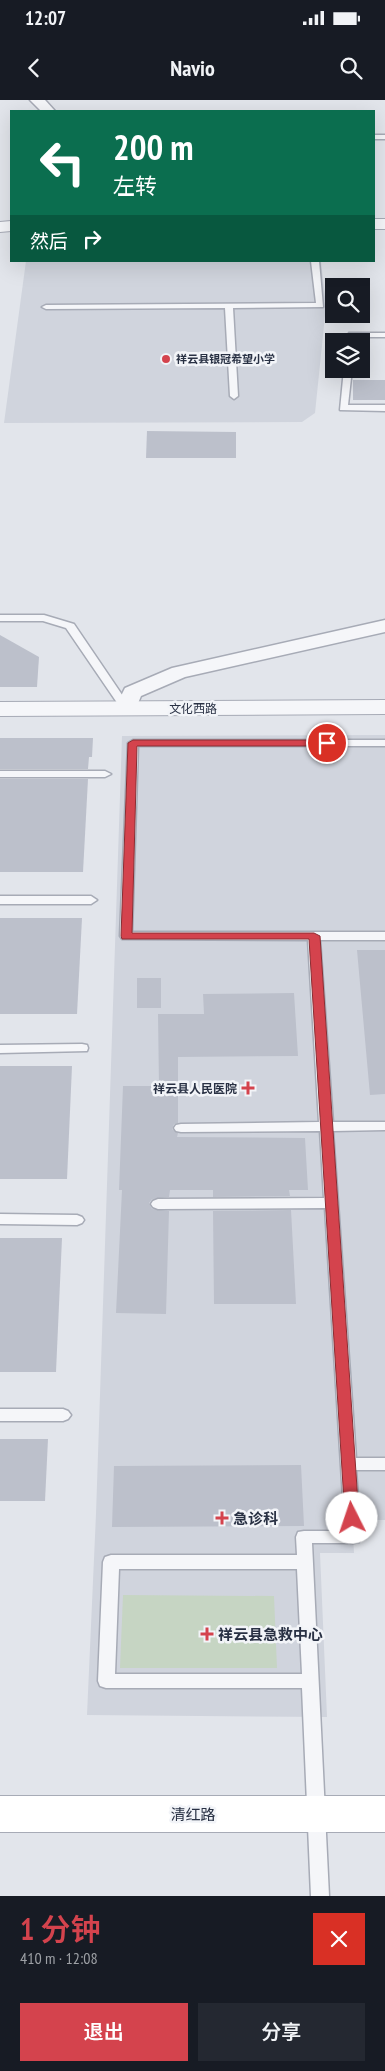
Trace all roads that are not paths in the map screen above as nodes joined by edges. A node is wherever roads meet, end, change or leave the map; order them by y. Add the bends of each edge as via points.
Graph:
1 (37, 100) edge
2 (47, 110) edge
3 (314, 262) edge
4 (229, 306) junction
5 (46, 307) dead end
6 (370, 335) edge
7 (385, 335) edge
8 (347, 378) edge
9 (234, 396) dead end
10 (385, 408) edge
11 (0, 618) edge
12 (385, 626) edge
13 (385, 707) edge
14 (126, 708) junction
15 (0, 709) edge
16 (385, 743) edge
17 (0, 774) edge
18 (105, 774) dead end
19 (0, 900) edge
20 (91, 900) dead end
21 (314, 936) junction
22 (385, 936) edge
23 (82, 1048) dead end
24 (0, 1049) edge
25 (326, 1126) junction
26 (385, 1126) edge
27 (181, 1128) dead end
28 (331, 1203) junction
29 (158, 1204) dead end
30 (0, 1219) edge
31 (77, 1220) dead end
32 (0, 1415) edge
33 (63, 1415) dead end
34 (348, 1464) junction
35 (385, 1464) edge
36 (305, 1562) junction
37 (310, 1681) junction
38 (0, 1814) edge
39 (316, 1814) junction
40 (385, 1814) edge
41 (320, 1896) edge

1 - 2 street
3 - 4 lane via 320,306
4 - 5 lane
4 - 9 lane
6 - 7 lane
8 - 10 lane via 343,408
11 - 14 lane via 44,618 70,626
12 - 14 street via 180,672 132,692
13 - 14 street, 文化西路
14 - 15 street, 文化西路
16 - 21 lane via 133,743 126,936
17 - 18 lane
19 - 20 lane
21 - 22 lane
21 - 25 lane
23 - 24 lane
25 - 26 lane
25 - 27 lane
25 - 28 lane
28 - 29 lane
28 - 34 lane
30 - 31 lane
32 - 33 lane
34 - 35 lane
34 - 36 lane via 353,1537 304,1537
36 - 37 lane
36 - 37 lane via 111,1562 106,1682
37 - 39 lane
38 - 39 main road, 清红路
39 - 40 main road, 清红路
39 - 41 lane

